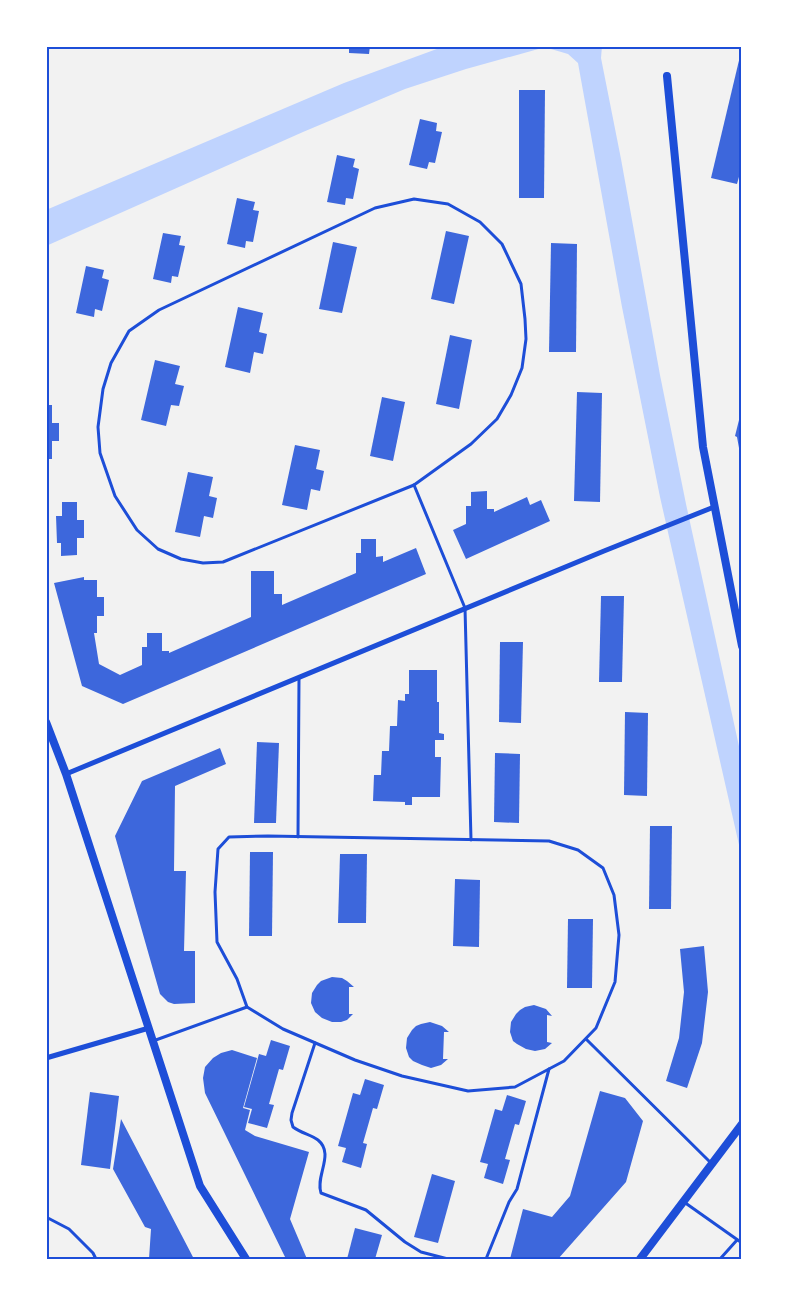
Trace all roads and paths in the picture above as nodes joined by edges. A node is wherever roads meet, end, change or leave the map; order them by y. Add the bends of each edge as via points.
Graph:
1 (667, 76) dead end
2 (414, 485) junction
3 (714, 507) junction
4 (465, 608) junction
5 (742, 646) edge
6 (299, 677) junction
7 (46, 722) edge
8 (66, 774) junction
9 (298, 836) junction
10 (471, 840) junction
11 (247, 1007) junction
12 (149, 1028) junction
13 (586, 1039) junction
14 (153, 1041) junction
15 (315, 1043) junction
16 (46, 1058) edge
17 (549, 1069) junction
18 (742, 1124) edge
19 (712, 1164) junction
20 (684, 1201) junction
21 (46, 1217) edge
22 (737, 1240) junction
23 (742, 1243) edge
24 (96, 1259) edge
25 (246, 1259) edge
26 (448, 1259) edge
27 (486, 1259) edge
28 (640, 1259) edge
29 (720, 1259) edge

1 - 3 street via 703,447
2 - 2 lane via 223,562 181,559 158,549 137,530 115,496 100,453 98,426 103,388 111,363 130,331 159,310 375,208 414,198 448,204 480,222 502,244 521,284 526,339 522,368 497,419 471,444
2 - 4 lane
3 - 4 street
3 - 5 street
4 - 6 street
4 - 10 lane
6 - 8 street
6 - 9 lane
7 - 8 street
8 - 12 street
9 - 10 lane
9 - 11 lane via 229,837 218,849 215,892 217,942 237,978
10 - 13 lane via 549,841 578,850 603,868 614,895 619,935 615,982 596,1028
11 - 14 lane
11 - 15 lane via 283,1029
12 - 14 street
12 - 16 street
13 - 17 lane via 564,1061
13 - 19 lane
14 - 25 street via 200,1186
15 - 17 lane via 402,1076 468,1091 515,1087
15 - 26 lane via 291,1120 293,1127 322,1144 326,1154 319,1187 321,1193 366,1210 422,1252
17 - 27 lane via 517,1189
18 - 19 street
19 - 20 street
20 - 22 lane
20 - 28 street
21 - 24 lane via 69,1229
22 - 23 lane
22 - 29 lane

